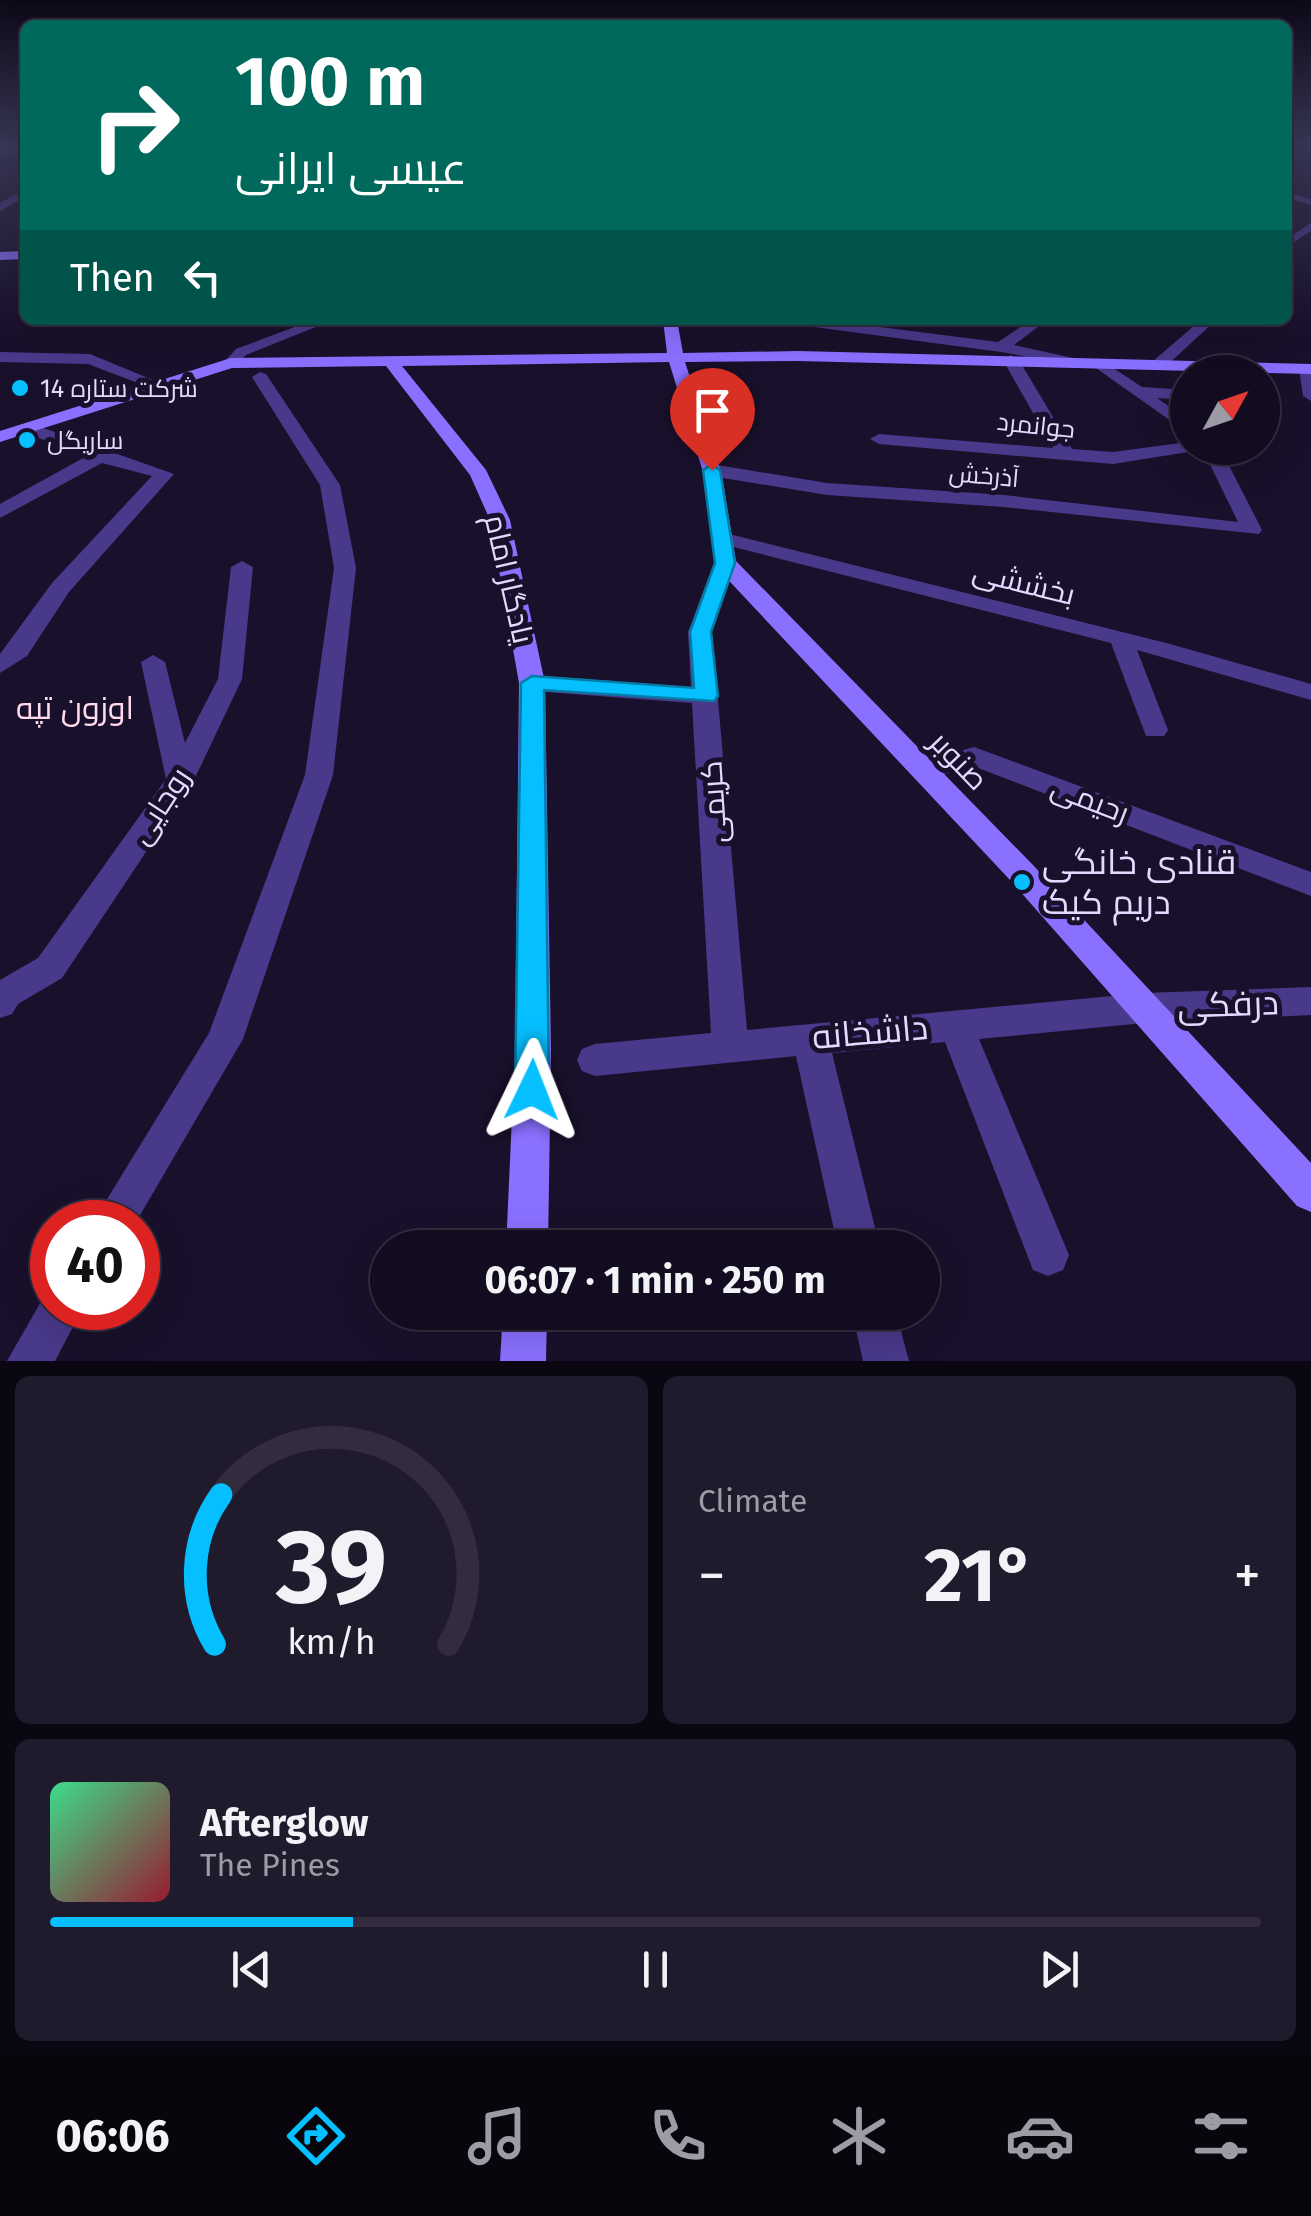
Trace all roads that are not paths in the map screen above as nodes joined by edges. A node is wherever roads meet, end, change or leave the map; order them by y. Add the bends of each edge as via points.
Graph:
1 (313, 325) edge
2 (671, 325) edge
3 (832, 325) edge
4 (961, 325) edge
5 (1035, 325) edge
6 (1203, 325) edge
7 (950, 340) junction
8 (1006, 353) junction
9 (0, 357) edge
10 (676, 359) junction
11 (392, 362) junction
12 (1091, 362) junction
13 (230, 363) junction
14 (1158, 364) junction
15 (1309, 369) edge
16 (260, 378) junction
17 (157, 385) junction
18 (1138, 392) junction
19 (1170, 393) edge
20 (122, 396) junction
21 (1311, 396) edge
22 (1170, 415) edge
23 (42, 426) junction
24 (0, 437) edge
25 (879, 439) dead end
26 (0, 447) edge
27 (1170, 450) edge
28 (1065, 453) junction
29 (100, 457) junction
30 (1220, 465) edge
31 (712, 470) junction
32 (0, 512) edge
33 (723, 550) junction
34 (242, 566) dead end
35 (1121, 639) junction
36 (153, 662) dead end
37 (0, 666) edge
38 (532, 683) junction
39 (1311, 692) edge
40 (706, 696) junction
41 (1155, 730) dead end
42 (924, 771) junction
43 (180, 780) junction
44 (1311, 884) edge
45 (2, 997) edge
46 (1311, 1001) edge
47 (1144, 1008) junction
48 (956, 1025) junction
49 (810, 1038) junction
50 (730, 1044) junction
51 (595, 1060) dead end
52 (1311, 1192) edge
53 (126, 1200) edge
54 (528, 1230) edge
55 (855, 1230) edge
56 (1048, 1255) dead end
57 (48, 1330) edge
58 (524, 1330) edge
59 (878, 1330) edge
60 (30, 1361) edge
61 (523, 1361) edge
62 (886, 1361) edge

1 - 13 street via 241,352
2 - 10 street
3 - 7 street
4 - 7 street
5 - 8 street
6 - 14 street
7 - 8 street
8 - 10 street
8 - 12 street
8 - 28 street
9 - 17 street via 90,360
10 - 11 street
10 - 31 street
11 - 13 street
11 - 16 street
11 - 38 street, یادگار امام via 479,474 500,520
12 - 14 street
12 - 18 street
13 - 17 street
14 - 15 street
15 - 21 street
16 - 20 street
16 - 53 street via 330,486 345,568 318,775 225,1039
17 - 20 street
18 - 19 street
18 - 22 street
20 - 23 street
23 - 24 street
23 - 26 street
23 - 29 street
25 - 28 street, جوانمرد
27 - 28 street, جوانمرد via 1113,458
29 - 32 street
29 - 37 street via 165,474 60,588 18,651
30 - 31 street, آذرخش via 1252,530 1004,501 827,489
31 - 33 street
33 - 35 street, بخششی
33 - 40 street, کریمی via 700,632
33 - 42 street, صنوبر
34 - 43 street, روجایی via 230,679
35 - 39 street, بخششی
35 - 41 street
36 - 43 street
38 - 40 street
38 - 54 street, یادگار امام
40 - 50 street, کریمی
42 - 44 street, رحیمی via 974,756
42 - 47 street, صنوبر
43 - 45 street, روجایی via 50,968
46 - 47 street, درفکی
47 - 48 street, داشخانه
47 - 52 street, صنوبر
48 - 49 street, داشخانه
48 - 56 street
49 - 50 street, داشخانه
49 - 55 street
50 - 51 street, داشخانه
57 - 60 street
58 - 61 street
59 - 62 street

